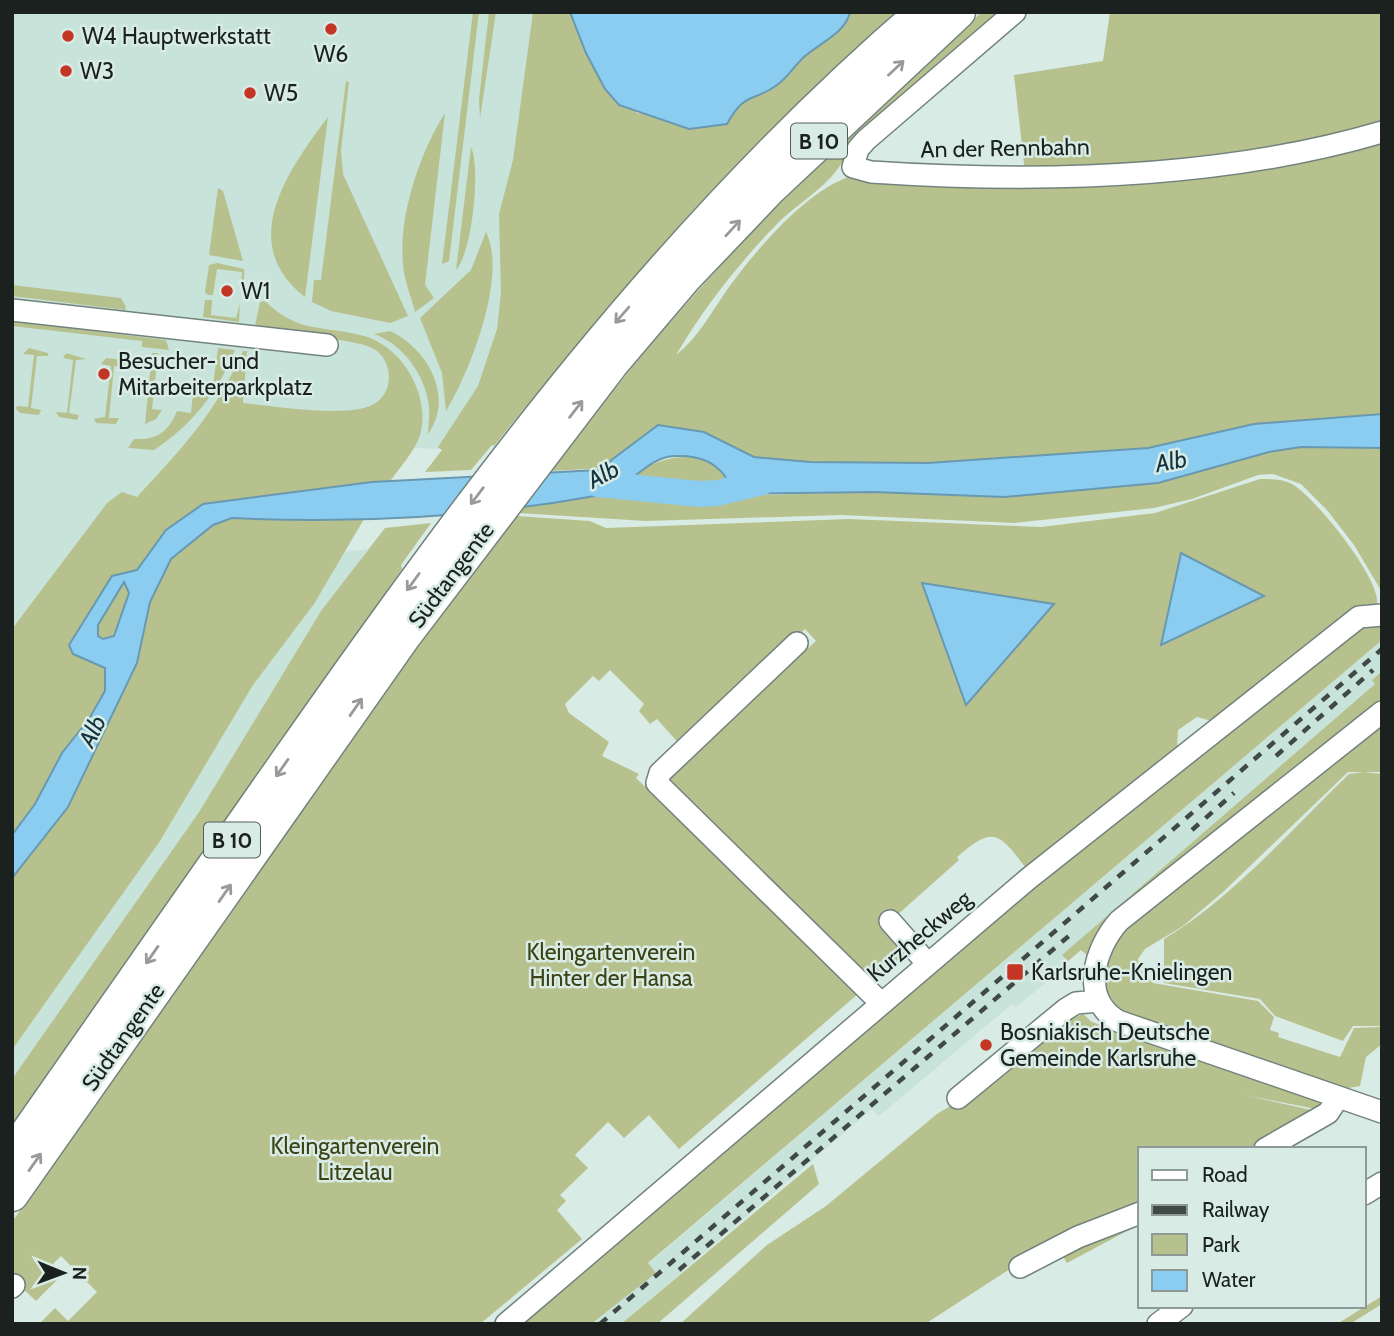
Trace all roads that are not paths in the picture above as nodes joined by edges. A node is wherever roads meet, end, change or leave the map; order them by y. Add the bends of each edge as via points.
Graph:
1 (922, 12) edge
2 (959, 12) edge
3 (1014, 12) edge
4 (1382, 132) edge
5 (12, 310) edge
6 (327, 345) dead end
7 (1382, 615) edge
8 (797, 643) dead end
9 (1382, 712) edge
10 (890, 921) dead end
11 (927, 963) junction
12 (1099, 1001) junction
13 (880, 1002) junction
14 (958, 1098) dead end
15 (1338, 1098) junction
16 (1382, 1112) edge
17 (1268, 1147) edge
18 (12, 1154) edge
19 (1382, 1183) edge
20 (1366, 1193) edge
21 (12, 1195) edge
22 (1138, 1214) edge
23 (1020, 1267) dead end
24 (1179, 1308) edge
25 (506, 1324) edge
26 (1158, 1324) edge

1 -> 18 highway, Südtangente / B 10 via 751,173 591,351 453,527
21 -> 2 highway, Südtangente / B 10 via 404,638 612,364 771,188
3 - 4 street, An der Rennbahn via 866,140 853,167 871,172 996,178 1195,168
5 - 6 street
7 - 11 street, Kurzheckweg via 1359,617
8 - 13 street via 660,773 657,783
9 - 12 street via 1119,921 1098,952 1095,982
10 - 11 street
11 - 13 street, Kurzheckweg
12 - 14 street via 1066,1009
12 - 15 street via 1118,1021
13 - 25 street, Kurzheckweg
15 - 16 street
15 - 17 street via 1328,1112
19 - 20 street
22 - 23 street via 1077,1237
24 - 26 street

